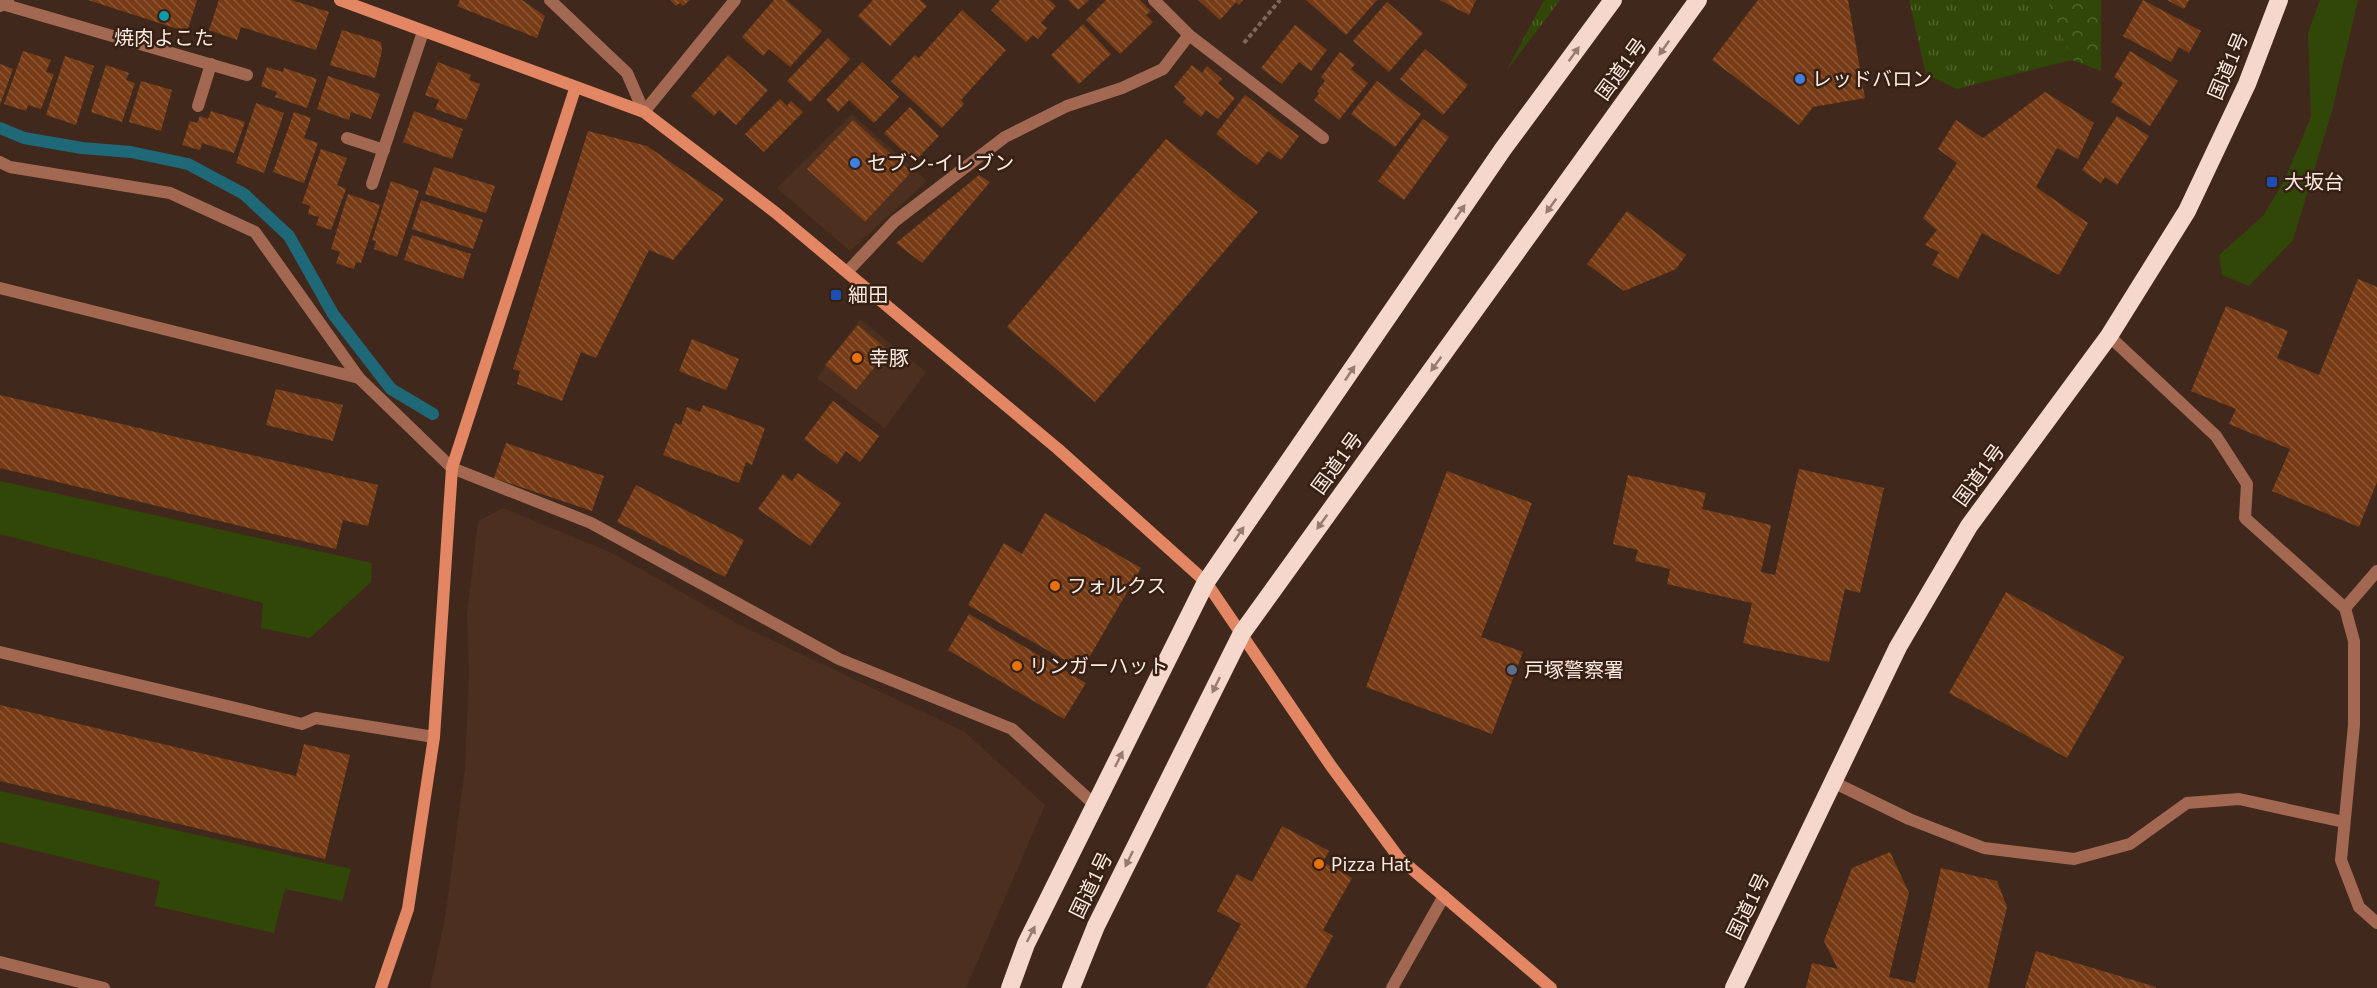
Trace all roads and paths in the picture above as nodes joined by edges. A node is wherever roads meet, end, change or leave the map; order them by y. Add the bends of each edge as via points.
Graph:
1 (340, 0) edge
2 (550, 0) edge
3 (735, 0) edge
4 (1154, 0) edge
5 (1280, 0) edge
6 (1613, 0) edge
7 (1698, 0) edge
8 (2279, 0) edge
9 (3, 3) edge
10 (423, 32) junction
11 (1189, 35) junction
12 (211, 64) junction
13 (1227, 64) junction
14 (247, 75) dead end
15 (575, 88) junction
16 (198, 106) dead end
17 (644, 112) junction
18 (347, 138) dead end
19 (1323, 138) dead end
20 (384, 150) junction
21 (0, 162) edge
22 (372, 184) dead end
23 (847, 272) junction
24 (0, 288) edge
25 (2109, 336) junction
26 (359, 378) junction
27 (452, 468) junction
28 (2377, 571) edge
29 (1206, 582) junction
30 (2345, 608) junction
31 (1242, 633) junction
32 (0, 652) edge
33 (434, 738) junction
34 (1833, 782) junction
35 (1095, 806) junction
36 (2344, 822) junction
37 (1444, 896) junction
38 (2377, 923) edge
39 (0, 962) edge
40 (104, 988) edge
41 (381, 988) edge
42 (1010, 988) edge
43 (1071, 988) edge
44 (1392, 988) edge
45 (1551, 988) edge
46 (1734, 988) edge

1 - 10 street
2 - 17 street via 627,73
3 - 17 street
4 - 11 street
5 - 13 path
29 -> 6 highway, 国道1号 via 1503,149
7 -> 31 highway, 国道1号
8 - 25 highway, 国道1号 via 2247,84 2187,211
9 - 12 street
10 - 15 street
10 - 20 street
11 - 13 street
11 - 23 street via 1163,69 1067,106 1005,137 895,221
12 - 14 street
12 - 16 street
13 - 19 street
15 - 17 street
15 - 27 street
17 - 23 street
18 - 20 street
20 - 22 street
21 - 26 street via 10,167 170,193 255,231
23 - 29 street via 1058,449
24 - 26 street
25 - 30 street via 2216,436 2247,484 2245,519
25 - 34 highway, 国道1号 via 1969,526 1898,647
26 - 27 street
27 - 33 street
27 - 35 street via 591,524 839,659 1012,729
28 - 30 street
29 - 31 street
35 -> 29 highway, 国道1号
30 - 36 street via 2354,641 2354,725
31 - 37 street via 1331,766 1399,858
31 -> 43 highway, 国道1号 via 1096,926
32 - 33 street via 302,724 316,718
33 - 41 street via 408,909
34 - 36 street via 1910,819 1984,848 2074,859 2130,844 2187,803 2239,800
34 - 46 highway, 国道1号
42 -> 35 highway, 国道1号 via 1026,944
36 - 38 street via 2341,860 2359,907
37 - 44 street
37 - 45 street
39 - 40 street

